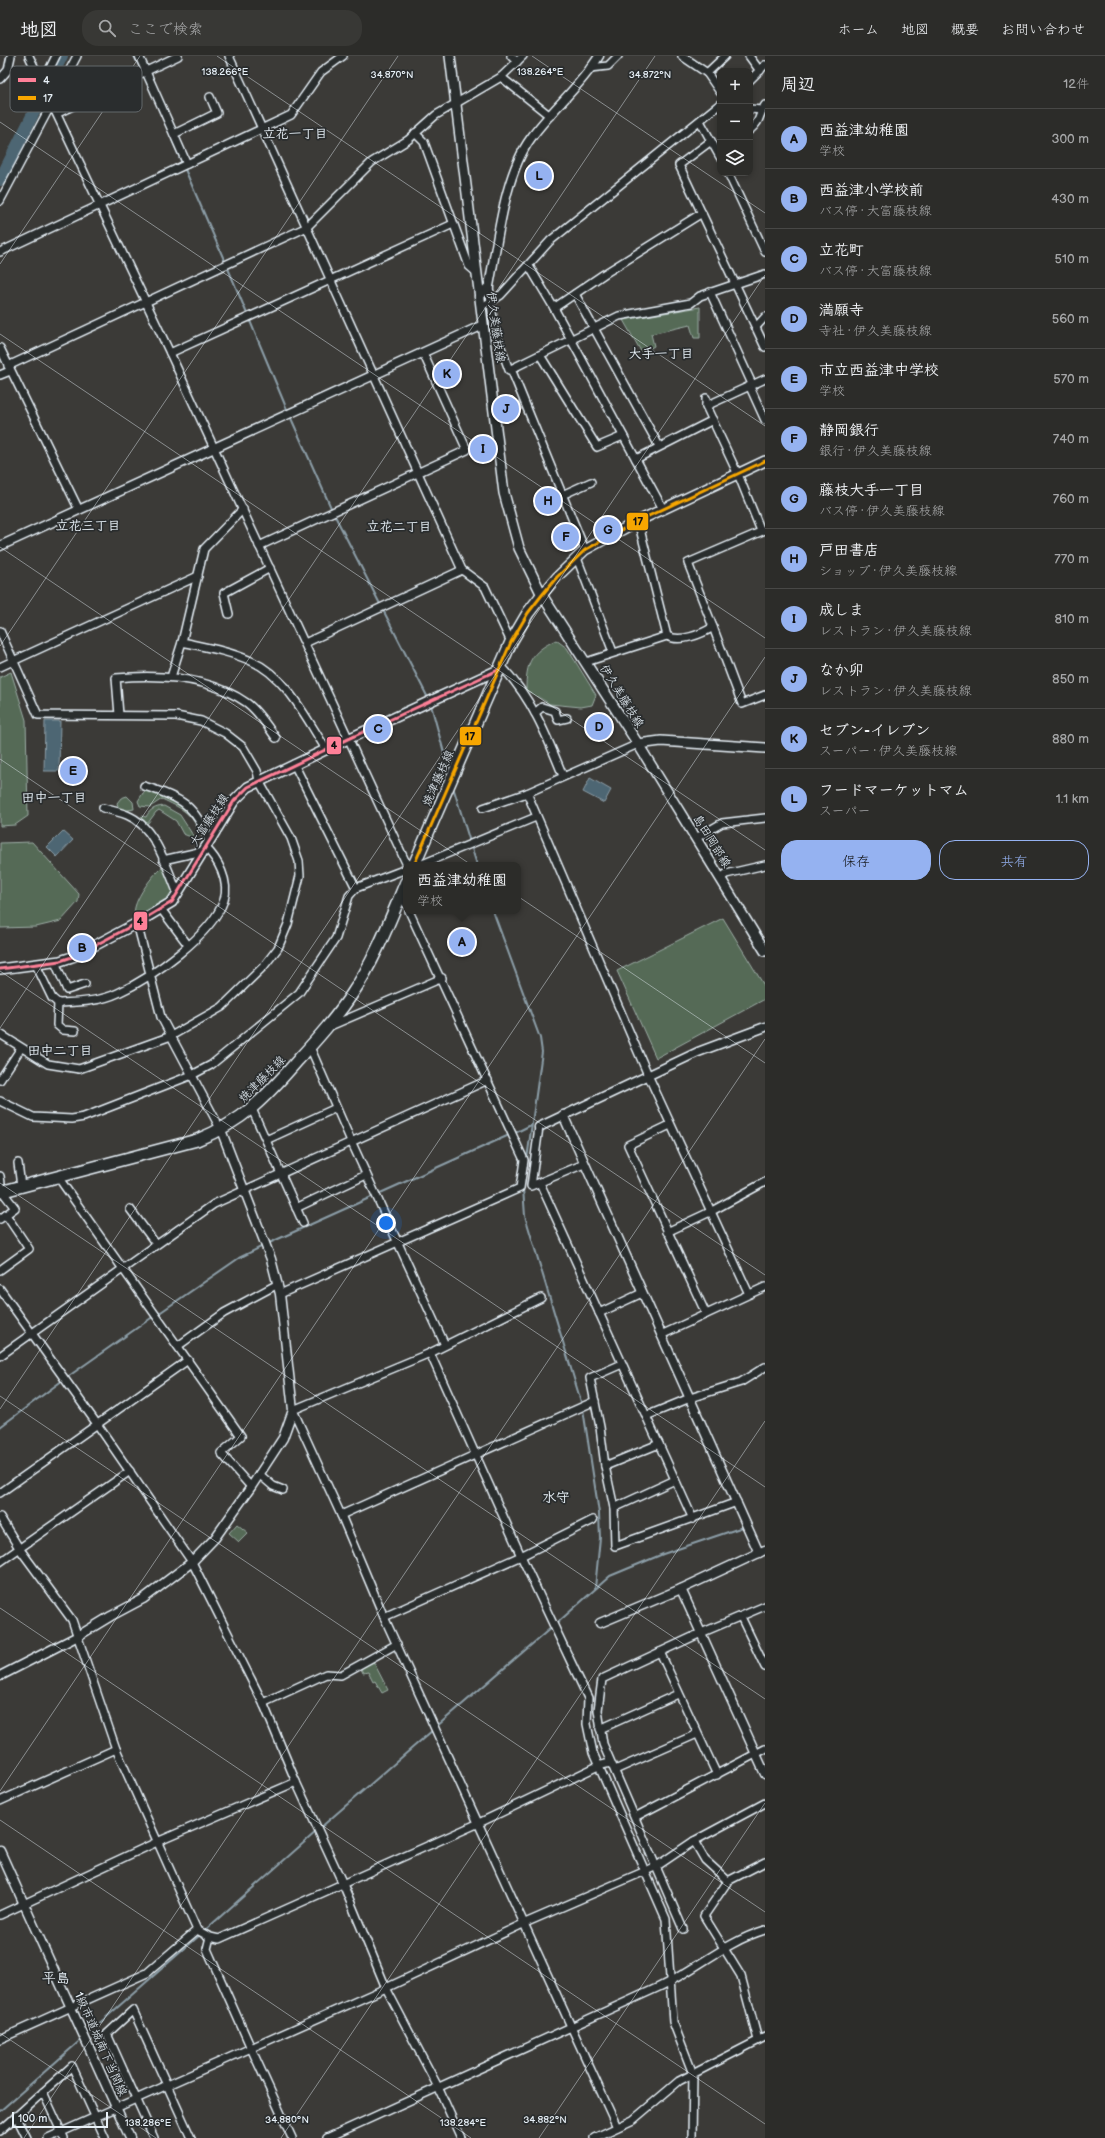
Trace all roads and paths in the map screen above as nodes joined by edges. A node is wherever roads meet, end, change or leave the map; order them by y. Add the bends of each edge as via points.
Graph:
1 (11, 56) edge
2 (29, 56) edge
3 (56, 56) edge
4 (77, 56) edge
5 (139, 56) edge
6 (178, 56) edge
7 (229, 56) edge
8 (343, 56) edge
9 (450, 56) edge
10 (511, 56) edge
11 (523, 56) edge
12 (598, 56) edge
13 (618, 56) edge
14 (682, 56) edge
15 (725, 56) edge
16 (749, 56) edge
17 (517, 62) junction
18 (765, 64) edge
19 (34, 66) edge
20 (51, 66) edge
21 (71, 66) edge
22 (590, 68) junction
23 (760, 71) junction
24 (145, 72) junction
25 (142, 73) edge
26 (706, 73) junction
27 (753, 77) edge
28 (501, 78) junction
29 (0, 79) edge
30 (717, 88) edge
31 (210, 97) dead end
32 (456, 104) junction
33 (717, 107) edge
34 (763, 108) edge
35 (753, 109) edge
36 (45, 112) edge
37 (58, 113) edge
38 (550, 116) junction
39 (700, 121) junction
40 (753, 127) edge
41 (262, 129) junction
42 (174, 134) junction
43 (415, 134) junction
44 (711, 140) junction
45 (717, 150) edge
46 (187, 164) junction
47 (729, 176) edge
48 (0, 201) edge
49 (101, 205) junction
50 (702, 213) junction
51 (452, 224) junction
52 (307, 227) junction
53 (0, 252) edge
54 (765, 252) edge
55 (529, 266) junction
56 (476, 272) junction
57 (765, 274) edge
58 (331, 279) junction
59 (735, 283) junction
60 (489, 286) junction
61 (710, 292) junction
62 (575, 294) junction
63 (146, 302) junction
64 (483, 302) junction
65 (554, 308) junction
66 (765, 317) edge
67 (483, 325) junction
68 (756, 327) junction
69 (594, 328) junction
70 (570, 340) junction
71 (765, 347) edge
72 (0, 348) edge
73 (170, 353) junction
74 (423, 353) junction
75 (540, 355) junction
76 (9, 368) junction
77 (511, 369) junction
78 (375, 375) junction
79 (0, 376) edge
80 (765, 379) edge
81 (751, 385) junction
82 (713, 420) junction
83 (765, 420) edge
84 (623, 436) junction
85 (658, 446) junction
86 (214, 448) junction
87 (636, 459) junction
88 (765, 461) edge
89 (420, 472) junction
90 (738, 474) junction
91 (591, 482) dead end
92 (562, 495) junction
93 (242, 509) junction
94 (663, 509) junction
95 (79, 510) junction
96 (638, 521) junction
97 (763, 530) edge
98 (0, 546) edge
99 (260, 546) junction
100 (585, 550) junction
101 (577, 558) junction
102 (270, 568) junction
103 (462, 570) junction
104 (198, 576) junction
105 (542, 596) junction
106 (229, 614) dead end
107 (713, 627) junction
108 (0, 631) edge
109 (667, 636) junction
110 (182, 642) junction
111 (510, 642) junction
112 (305, 643) junction
113 (613, 652) junction
114 (13, 661) junction
115 (586, 662) junction
116 (0, 667) edge
117 (499, 668) junction
118 (171, 677) junction
119 (765, 696) edge
120 (535, 713) junction
121 (119, 715) junction
122 (567, 718) dead end
123 (276, 738) dead end
124 (348, 738) junction
125 (638, 744) junction
126 (765, 748) edge
127 (326, 749) junction
128 (294, 764) junction
129 (563, 776) junction
130 (259, 781) junction
131 (144, 786) dead end
132 (527, 793) junction
133 (103, 808) dead end
134 (483, 808) dead end
135 (536, 817) junction
136 (765, 818) edge
137 (696, 838) junction
138 (206, 847) junction
139 (163, 860) junction
140 (406, 862) edge
141 (415, 862) edge
142 (427, 862) edge
143 (765, 865) edge
144 (403, 870) edge
145 (721, 878) junction
146 (356, 888) junction
147 (178, 894) junction
148 (403, 901) edge
149 (161, 909) junction
150 (410, 914) edge
151 (137, 923) junction
152 (188, 945) junction
153 (765, 951) edge
154 (55, 962) junction
155 (36, 965) junction
156 (0, 968) edge
157 (150, 975) junction
158 (442, 978) junction
159 (85, 984) dead end
160 (58, 1003) junction
161 (765, 1027) edge
162 (326, 1028) junction
163 (75, 1031) dead end
164 (0, 1034) edge
165 (172, 1036) junction
166 (310, 1047) junction
167 (21, 1048) junction
168 (192, 1075) junction
169 (648, 1076) junction
170 (0, 1080) edge
171 (488, 1080) junction
172 (0, 1101) edge
173 (336, 1108) junction
174 (252, 1109) junction
175 (563, 1116) junction
176 (670, 1125) junction
177 (539, 1128) joint
178 (221, 1130) junction
179 (266, 1140) junction
180 (351, 1141) junction
181 (534, 1159) junction
182 (524, 1160) junction
183 (18, 1163) dead end
184 (584, 1164) junction
185 (280, 1172) junction
186 (366, 1175) junction
187 (0, 1176) edge
188 (58, 1177) junction
189 (540, 1183) junction
190 (765, 1183) edge
191 (21, 1186) junction
192 (245, 1189) junction
193 (1, 1192) edge
194 (296, 1208) junction
195 (130, 1209) dead end
196 (710, 1212) junction
197 (3, 1217) edge
198 (303, 1223) dead end
199 (667, 1232) junction
200 (397, 1241) junction
201 (156, 1244) junction
202 (124, 1268) junction
203 (0, 1270) edge
204 (278, 1284) junction
205 (765, 1287) edge
206 (0, 1289) edge
207 (642, 1293) junction
208 (280, 1294) junction
209 (749, 1294) junction
210 (542, 1298) dead end
211 (599, 1313) junction
212 (706, 1314) junction
213 (31, 1334) junction
214 (661, 1335) junction
215 (445, 1345) junction
216 (178, 1346) junction
217 (430, 1353) junction
218 (0, 1356) edge
219 (188, 1360) junction
220 (622, 1364) junction
221 (765, 1368) edge
222 (690, 1398) junction
223 (595, 1401) junction
224 (293, 1410) junction
225 (646, 1416) junction
226 (97, 1424) junction
227 (659, 1444) junction
228 (475, 1455) junction
229 (605, 1466) junction
230 (130, 1471) junction
231 (260, 1474) junction
232 (675, 1480) junction
233 (251, 1487) junction
234 (283, 1490) dead end
235 (0, 1493) edge
236 (737, 1502) junction
237 (614, 1508) junction
238 (341, 1515) junction
239 (0, 1517) edge
240 (693, 1519) junction
241 (593, 1520) dead end
242 (19, 1548) junction
243 (762, 1551) edge
244 (520, 1556) junction
245 (0, 1562) edge
246 (192, 1562) junction
247 (681, 1589) junction
248 (765, 1606) edge
249 (384, 1617) junction
250 (741, 1617) junction
251 (600, 1624) dead end
252 (701, 1633) junction
253 (78, 1636) junction
254 (397, 1644) junction
255 (762, 1651) edge
256 (660, 1652) junction
257 (765, 1668) edge
258 (0, 1676) edge
259 (678, 1694) junction
260 (264, 1705) junction
261 (600, 1729) junction
262 (697, 1734) junction
263 (116, 1749) junction
264 (765, 1749) edge
265 (755, 1754) junction
266 (610, 1763) junction
267 (598, 1766) junction
268 (615, 1770) junction
269 (765, 1774) edge
270 (717, 1775) junction
271 (296, 1782) junction
272 (0, 1801) edge
273 (765, 1803) edge
274 (635, 1816) junction
275 (479, 1823) junction
276 (694, 1841) junction
277 (156, 1842) junction
278 (0, 1851) edge
279 (765, 1862) edge
280 (657, 1866) junction
281 (645, 1871) junction
282 (728, 1881) junction
283 (343, 1884) junction
284 (24, 1904) junction
285 (0, 1915) edge
286 (525, 1923) junction
287 (683, 1929) dead end
288 (197, 1930) junction
289 (765, 1930) edge
290 (210, 1937) junction
291 (724, 1947) junction
292 (670, 1982) junction
293 (386, 1988) junction
294 (71, 2007) junction
295 (572, 2027) junction
296 (0, 2039) edge
297 (762, 2039) edge
298 (251, 2048) junction
299 (693, 2074) junction
300 (166, 2084) junction
301 (438, 2087) junction
302 (43, 2092) junction
303 (136, 2098) junction
304 (116, 2107) junction
305 (16, 2116) junction
306 (95, 2116) junction
307 (617, 2127) junction
308 (0, 2131) edge
309 (63, 2135) edge
310 (27, 2138) edge
311 (48, 2138) edge
312 (105, 2138) edge
313 (130, 2138) edge
314 (154, 2138) edge
315 (191, 2138) edge
316 (292, 2138) edge
317 (327, 2138) edge
318 (461, 2138) edge
319 (594, 2138) edge
320 (692, 2138) edge

1 - 29 street via 8,70
2 - 19 street
3 - 20 street
4 - 21 street
5 - 24 street
6 - 24 street
7 - 41 street
8 - 41 street via 322,72 291,115
9 - 32 main road, 伊久美藤枝線
10 - 17 street
11 - 17 street
12 - 22 street
13 - 22 street via 608,66
14 - 26 street
15 - 26 street
16 - 23 street
17 - 28 street
18 - 23 street
22 - 38 street
23 - 27 street
24 - 25 street
24 - 42 street
26 - 30 street
28 - 32 street
28 - 38 street
31 - 42 street via 217,113
32 - 43 street via 436,115
32 - 56 main road, 伊久美藤枝線
33 - 39 street
34 - 35 street
34 - 40 street via 762,117
36 - 48 street
37 - 49 street
38 - 60 street via 531,138 514,171
39 - 44 street
39 - 55 street via 550,241
41 - 46 street
41 - 52 street
42 - 46 street
43 - 51 street via 424,142
43 - 52 street via 372,162
44 - 45 street
44 - 50 street via 679,164
46 - 49 street
47 - 54 street
49 - 53 street
49 - 63 street
50 - 59 street
50 - 62 street
51 - 56 street via 469,266
51 - 58 street
52 - 58 street
52 - 63 street
55 - 64 street via 501,295
55 - 65 street
56 - 64 main road, 伊久美藤枝線
57 - 59 street
58 - 73 street
58 - 78 street
59 - 61 street
59 - 68 street
60 - 64 street
60 - 64 street
61 - 69 street via 691,303 618,316
61 - 81 street
62 - 65 street
62 - 69 street
63 - 73 street
63 - 76 street
64 - 67 main road, 伊久美藤枝線
64 - 77 street
65 - 70 street
66 - 68 street
67 - 74 street
67 - 105 main road, 伊久美藤枝線 via 504,493 519,548
68 - 71 street
69 - 70 street
69 - 85 street
70 - 75 street
70 - 84 street
72 - 76 street
73 - 86 street
74 - 78 street
74 - 89 street via 467,450
75 - 77 street
75 - 84 street via 597,447
76 - 79 street
76 - 95 street
77 - 92 street
78 - 86 street
78 - 89 street
80 - 81 street
81 - 82 street via 706,402
81 - 83 street
82 - 85 street
82 - 90 street
84 - 87 street
85 - 87 street
86 - 93 street
86 - 95 street
87 - 94 street
88 - 90 main road
89 - 99 street
89 - 103 street
90 - 94 main road
90 - 97 street
91 - 92 street
92 - 100 street
93 - 99 street
93 - 104 street via 207,544
94 - 96 main road
95 - 98 street
96 - 100 main road
96 - 109 street
97 - 107 street via 688,563
99 - 102 street
100 - 101 main road
101 - 105 main road
101 - 113 street
102 - 106 street via 224,593
102 - 112 street
103 - 111 street via 485,587
103 - 112 street
104 - 110 street
104 - 114 street
105 - 111 main road, 焼津藤枝線
105 - 115 main road, 伊久美藤枝線
107 - 109 street via 690,636
107 - 119 street via 742,704
108 - 114 street
109 - 113 street
110 - 118 street
110 - 127 street via 235,655 264,668 293,698
111 - 117 main road, 焼津藤枝線
112 - 124 street
113 - 115 street
114 - 116 street
114 - 121 street via 38,715
115 - 125 main road, 伊久美藤枝線
117 - 120 street via 529,701
117 - 124 main road, 大富藤枝線
117 - 141 main road, 焼津藤枝線
118 - 121 street via 116,678
118 - 123 street via 206,684 237,697 259,714
120 - 122 street via 542,707 555,711 558,720
120 - 129 street
121 - 130 street via 176,716 210,724 243,747 257,771
124 - 127 main road, 大富藤枝線
124 - 140 street
125 - 126 main road, 伊久美藤枝線 via 661,741
125 - 129 street
125 - 137 main road, 島田岡部線
127 - 128 main road, 大富藤枝線
128 - 130 main road, 大富藤枝線
128 - 146 street
129 - 132 street
130 - 138 main road, 大富藤枝線 via 234,801
130 - 165 street via 292,838 299,861 300,876 288,924 278,948 264,966 222,1007
131 - 138 street via 174,796 190,807 203,826
132 - 134 street
132 - 135 street
133 - 139 street via 128,815 138,821 152,838
135 - 142 street
135 - 169 street
136 - 137 street via 722,823
137 - 145 main road, 島田岡部線
138 - 139 street
138 - 147 main road, 大富藤枝線
138 - 152 street via 214,855 222,872 224,898 218,912
139 - 147 street
143 - 145 street via 726,874
144 - 146 street
145 - 153 main road, 島田岡部線
146 - 168 street via 349,896 336,938 299,993 211,1065
147 - 149 main road, 大富藤枝線 via 172,902
148 - 162 main road, 焼津藤枝線 via 362,977
149 - 151 main road, 大富藤枝線
149 - 152 street
150 - 158 street
151 - 154 main road, 大富藤枝線 via 75,956
151 - 157 street
152 - 157 street via 166,965
154 - 155 main road, 大富藤枝線
154 - 159 street via 67,990
155 - 156 main road, 大富藤枝線
155 - 160 street via 52,998
157 - 160 street via 117,993 91,1001
157 - 165 street via 162,1017
158 - 162 street
158 - 171 street
160 - 163 street via 57,1025 63,1030
161 - 169 street via 698,1052
162 - 166 main road, 焼津藤枝線
164 - 167 street
165 - 167 street via 79,1070 48,1064
165 - 168 street
166 - 173 street
166 - 174 main road, 焼津藤枝線
167 - 170 street
168 - 172 street via 84,1117 72,1119 33,1117
168 - 178 street
169 - 175 street
169 - 176 street
171 - 180 street
171 - 182 street
173 - 179 street
173 - 180 street
174 - 178 main road, 焼津藤枝線
174 - 179 street
175 - 177 street
175 - 184 street
176 - 196 street
176 - 199 street via 628,1145
177 - 181 street
178 - 188 main road, 焼津藤枝線 via 197,1140
178 - 192 street
179 - 185 street
180 - 185 street
180 - 186 street
181 - 182 street
181 - 189 street via 531,1186
182 - 200 street via 520,1188
183 - 191 street
184 - 189 street
184 - 207 street
185 - 192 street
185 - 194 street
186 - 194 street
186 - 200 street
187 - 193 street
188 - 191 main road, 焼津藤枝線
188 - 202 street
189 - 211 street
190 - 196 street
191 - 193 main road, 焼津藤枝線
192 - 201 street via 214,1204
192 - 204 street via 268,1248
193 - 197 street via 15,1208
194 - 198 street
195 - 201 street
196 - 199 street
196 - 209 street
197 - 203 street via 28,1249
199 - 212 street
200 - 208 street
200 - 215 street
201 - 202 street
202 - 213 street
202 - 216 street
204 - 208 street
204 - 216 street via 224,1313
205 - 209 street
206 - 213 street
207 - 211 street
207 - 214 street
208 - 224 street
209 - 212 street
210 - 215 street
211 - 220 street
212 - 214 street
213 - 218 street
213 - 226 street
214 - 222 street
215 - 217 street
216 - 219 street
217 - 224 street
217 - 228 street
219 - 226 street
219 - 233 street via 241,1436 221,1453
220 - 223 street via 590,1378
220 - 225 street
221 - 222 street via 741,1382
222 - 225 street
222 - 236 street
223 - 228 street
223 - 229 street
224 - 231 street via 288,1428
224 - 238 street
225 - 227 street
226 - 230 street
226 - 235 street
227 - 229 street
227 - 232 street
228 - 238 street
228 - 244 street
229 - 237 street
230 - 242 street
230 - 246 street
231 - 233 street
231 - 234 street via 273,1486
232 - 237 street
232 - 240 street
233 - 246 street via 215,1538
236 - 240 street
236 - 243 street
237 - 240 street via 615,1546
238 - 249 street
239 - 242 street
241 - 244 street
242 - 245 street
242 - 253 street via 72,1620
243 - 247 street
244 - 249 street
244 - 267 street via 588,1698 590,1746
246 - 253 street via 143,1598
246 - 260 street
247 - 251 street
247 - 252 street
248 - 250 street
249 - 254 street
250 - 252 street
250 - 255 street
252 - 256 street
252 - 265 street
253 - 258 street
253 - 263 street
254 - 260 street via 341,1675 326,1674 265,1702
254 - 275 street
255 - 257 street
256 - 259 street
256 - 261 street via 602,1679 598,1710
259 - 261 street
259 - 262 street
260 - 271 street
261 - 266 street
262 - 268 street
262 - 270 street
263 - 272 street
263 - 277 street
264 - 265 street
265 - 269 street
265 - 270 street
266 - 267 street
266 - 268 street
267 - 275 street
267 - 281 street
268 - 274 street
270 - 274 street
271 - 277 street
271 - 283 street
273 - 276 street
274 - 280 street
275 - 283 street
275 - 286 street
276 - 280 street
276 - 282 street via 705,1860
277 - 284 street
277 - 288 street
278 - 284 street, 1級市道城南下当間線
279 - 282 street
280 - 281 street
280 - 287 street
281 - 286 street
281 - 292 street via 666,1919
282 - 291 street via 704,1916
283 - 290 street via 219,1939
283 - 293 street
284 - 285 street
284 - 294 street, 1級市道城南下当間線
286 - 293 street
286 - 295 street
288 - 290 street
288 - 294 street via 147,1974
289 - 291 street via 746,1935
290 - 298 street via 207,1949
291 - 292 street
291 - 297 street via 741,1976
292 - 295 street
292 - 299 street via 673,2022
293 - 298 street
293 - 301 street
294 - 296 street
294 - 304 street, 1級市道城南下当間線
295 - 301 street
295 - 307 street
297 - 299 street
298 - 300 street
298 - 316 street
299 - 307 street via 679,2081 633,2120
299 - 320 street
300 - 303 street
300 - 303 street via 134,2010 107,2034
300 - 315 street
301 - 317 street
301 - 318 street
302 - 305 street
302 - 306 street via 72,2066
302 - 309 street
303 - 304 street
303 - 314 street
304 - 306 street
304 - 313 street, 1級市道城南下当間線
305 - 308 street
305 - 310 street
306 - 309 street
306 - 312 street
307 - 319 street
309 - 311 street

